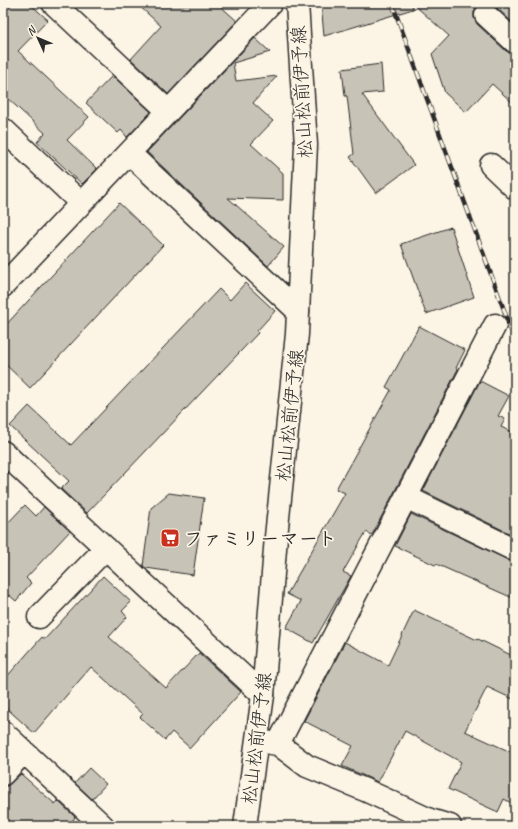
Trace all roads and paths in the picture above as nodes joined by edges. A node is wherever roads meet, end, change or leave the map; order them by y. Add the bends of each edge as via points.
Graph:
1 (53, 3) edge
2 (269, 3) edge
3 (297, 3) edge
4 (486, 15) dead end
5 (515, 42) edge
6 (168, 111) junction
7 (3, 129) edge
8 (129, 153) junction
9 (491, 166) dead end
10 (515, 188) edge
11 (81, 203) junction
12 (3, 286) edge
13 (298, 311) junction
14 (495, 325) dead end
15 (3, 452) edge
16 (406, 496) junction
17 (106, 548) junction
18 (515, 550) edge
19 (39, 617) dead end
20 (263, 695) junction
21 (3, 732) edge
22 (256, 740) junction
23 (278, 744) junction
24 (24, 752) junction
25 (3, 774) edge
26 (103, 826) edge
27 (246, 826) edge
28 (450, 826) edge

1 - 6 street
2 - 6 street
3 - 13 street, 松山松前伊予線 via 306,145
4 - 5 street
6 - 8 street
7 - 11 street
8 - 11 street
8 - 13 street
9 - 10 street
11 - 12 street
13 - 20 street, 松山松前伊予線
14 - 16 street
15 - 17 street
16 - 18 street
16 - 23 street
17 - 19 street
17 - 20 street
20 - 22 street, 松山松前伊予線
21 - 24 street
22 - 23 street
22 - 27 street, 松山松前伊予線
23 - 28 street via 307,766 430,820
24 - 25 street
24 - 26 street

